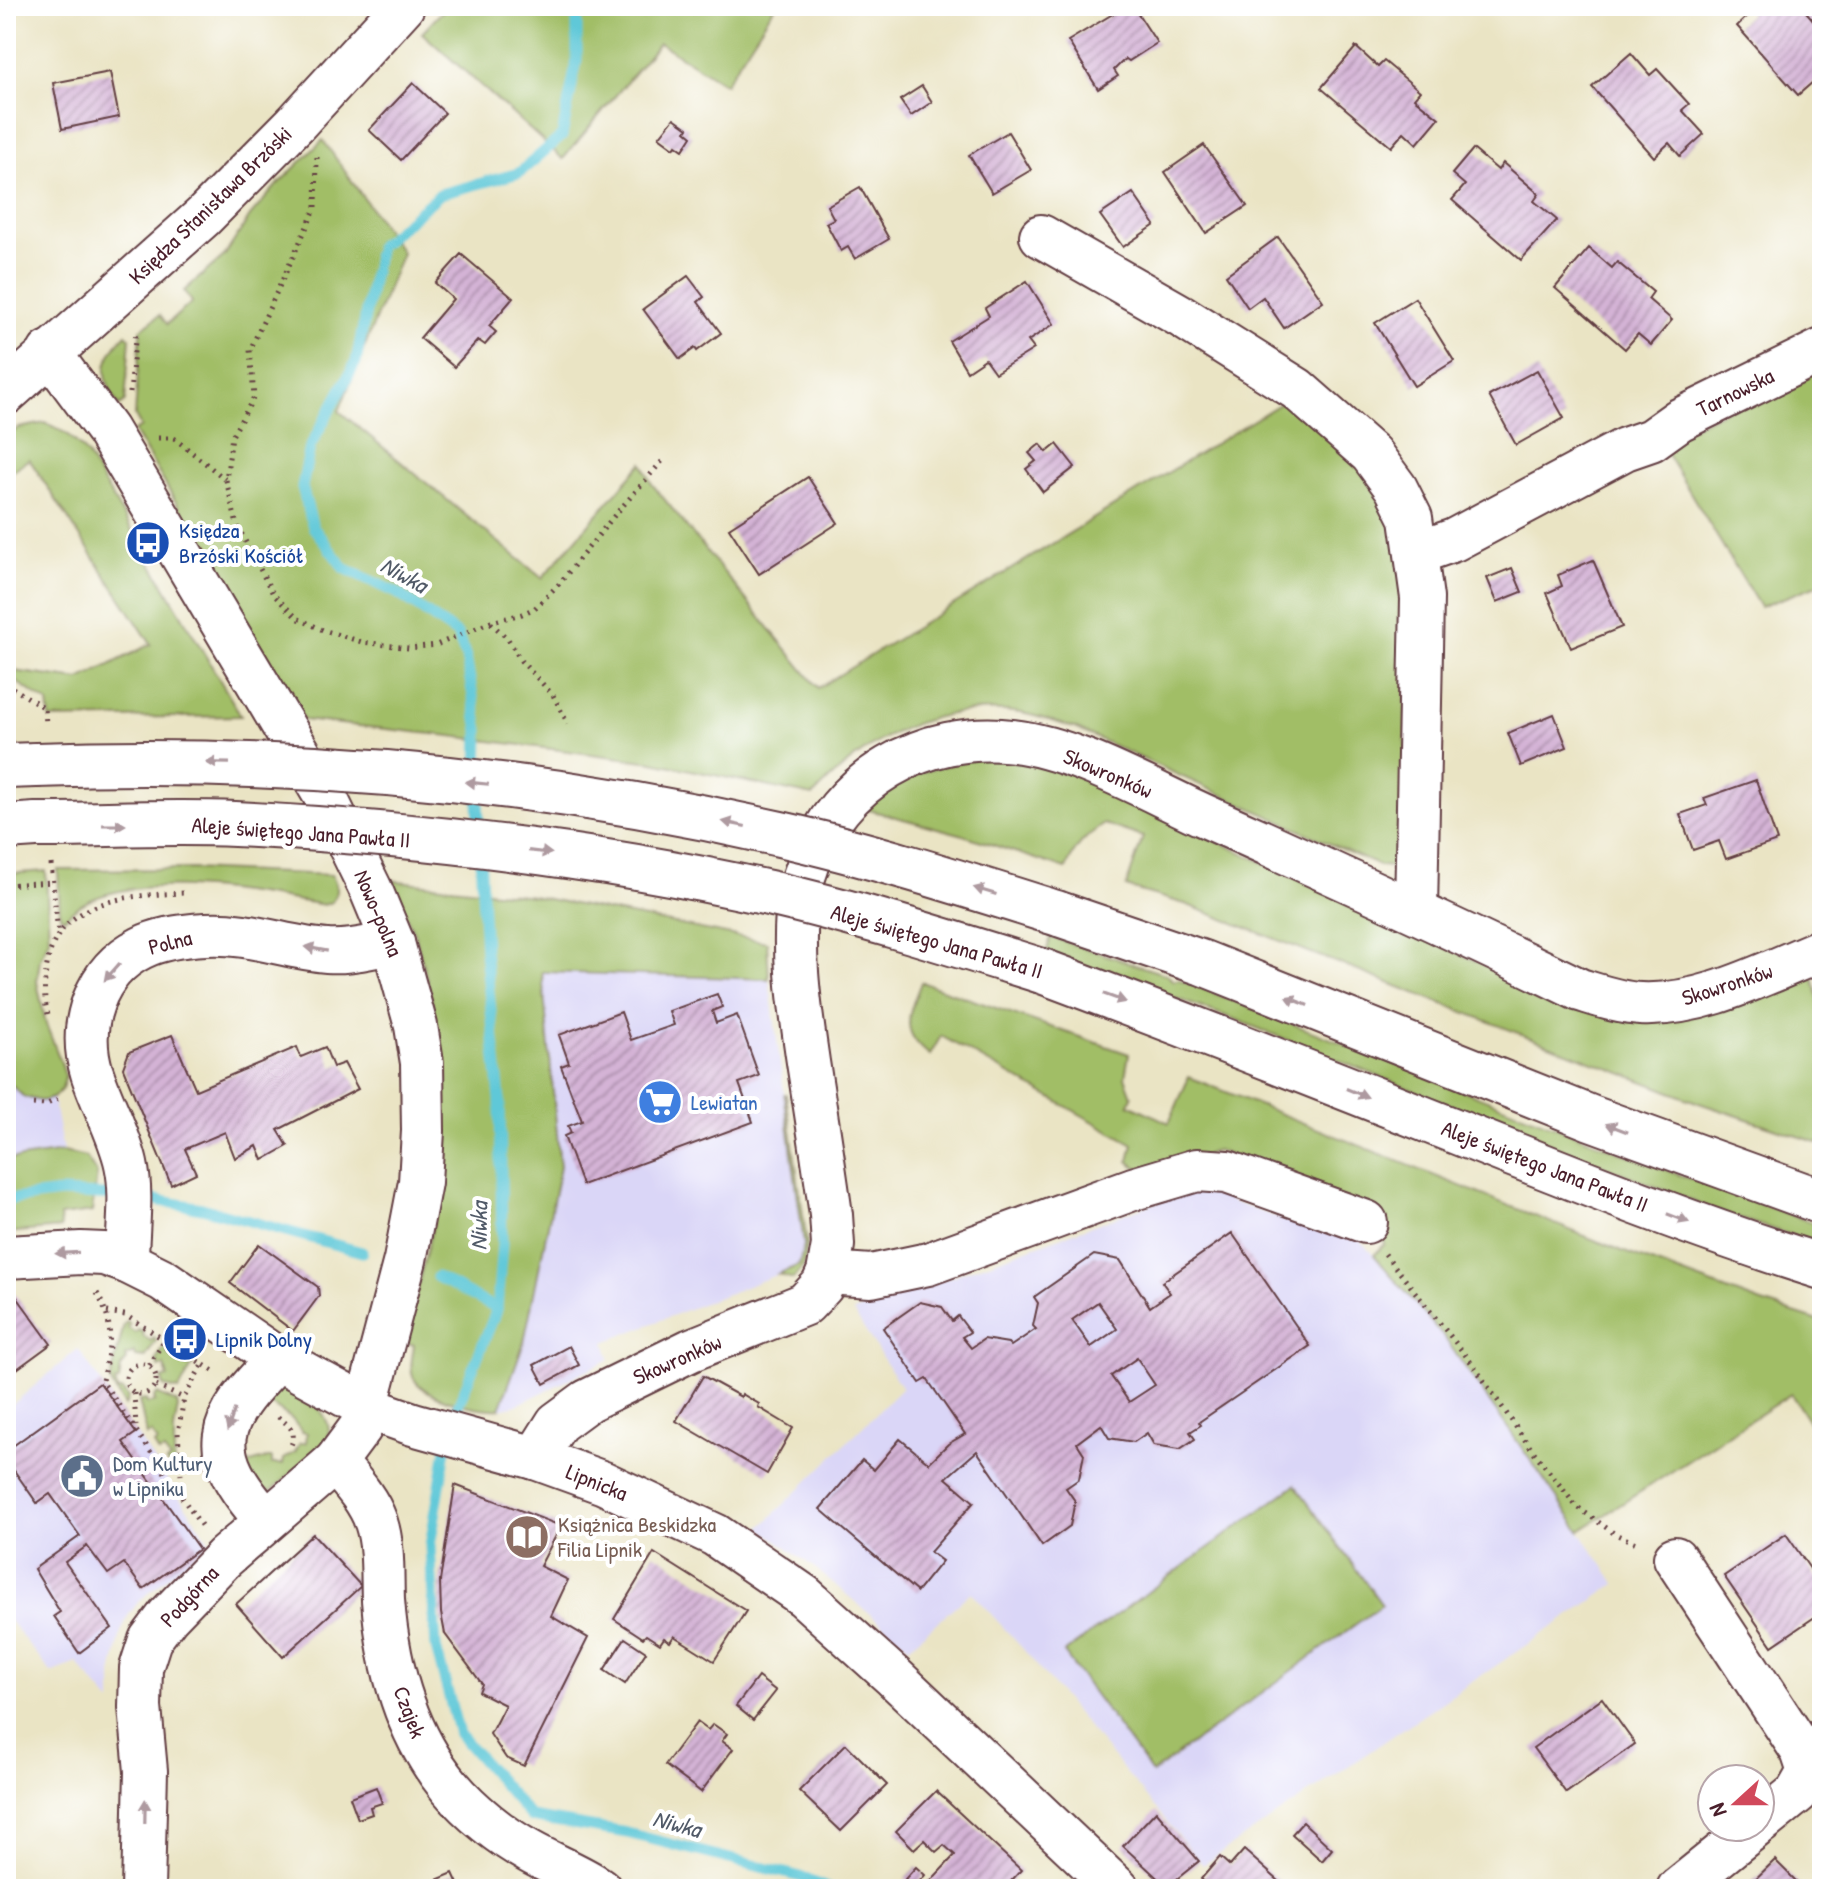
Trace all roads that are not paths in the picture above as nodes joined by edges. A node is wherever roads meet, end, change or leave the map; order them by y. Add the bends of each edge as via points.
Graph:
1 (403, 6) edge
2 (1041, 236) dead end
3 (1822, 350) edge
4 (49, 352) junction
5 (6, 393) edge
6 (1417, 553) junction
7 (6, 766) edge
8 (6, 827) edge
9 (1416, 911) junction
10 (393, 943) junction
11 (1822, 950) edge
12 (1822, 1202) edge
13 (1366, 1222) road end
14 (6, 1257) edge
15 (127, 1262) junction
16 (1822, 1267) edge
17 (828, 1273) junction
18 (278, 1359) junction
19 (368, 1408) junction
20 (535, 1458) junction
21 (335, 1462) junction
22 (266, 1520) junction
23 (1675, 1558) road end
24 (1776, 1810) edge
25 (1735, 1843) edge
26 (143, 1889) edge
27 (600, 1889) edge
28 (1118, 1889) edge
29 (1678, 1889) edge

1 - 4 street, Księdza Stanisława Brzóski via 203,217
2 - 6 street via 1297,389 1371,454 1396,488 1411,518
3 - 6 street, Tarnowska via 1454,540
4 - 5 street, Księdza Stanisława Brzóski
4 - 10 street, Nowo-polna via 107,430 325,796
6 - 9 street via 1422,598
12 -> 7 highway, bridge via 1605,1123 1203,963 1059,914 783,834 549,791 369,771 232,763
8 -> 16 highway, Aleje świętego Jana Pawła II, bridge via 233,824 371,834 544,852 771,894 1042,971 1700,1227
9 - 11 street, Skowronków via 1580,990 1636,1004 1684,1001 1716,992
9 - 17 street, Skowronków via 1049,748 989,739 963,741 909,755 888,767 836,812 814,848 799,892 796,952 831,1215
10 -> 15 street, Polna via 329,952 207,934 142,947 105,979 87,1021 87,1047 125,1160
10 - 19 street, Nowo-polna via 422,1063 423,1131 420,1182 405,1260
13 - 17 street via 1227,1172 1197,1170 928,1264 871,1276
15 -> 14 street, Lipnicka via 81,1253
15 - 18 street, Lipnicka via 163,1280
17 - 20 street, Skowronków via 814,1296 793,1310 691,1350 587,1401 557,1423
18 - 19 street, Lipnicka
18 -> 22 street via 244,1393 230,1416 226,1436 225,1462
19 - 20 street, Lipnicka
19 - 21 street, Podgórna
20 - 28 street, Lipnicka via 685,1519 804,1596
21 - 22 street, Podgórna
21 - 27 street, Czajek via 375,1520 395,1676 408,1717 434,1764 500,1833
26 -> 22 street, Podgórna via 146,1771 141,1668 150,1640
23 - 24 street via 1802,1751 1809,1772 1797,1793
25 - 29 street

